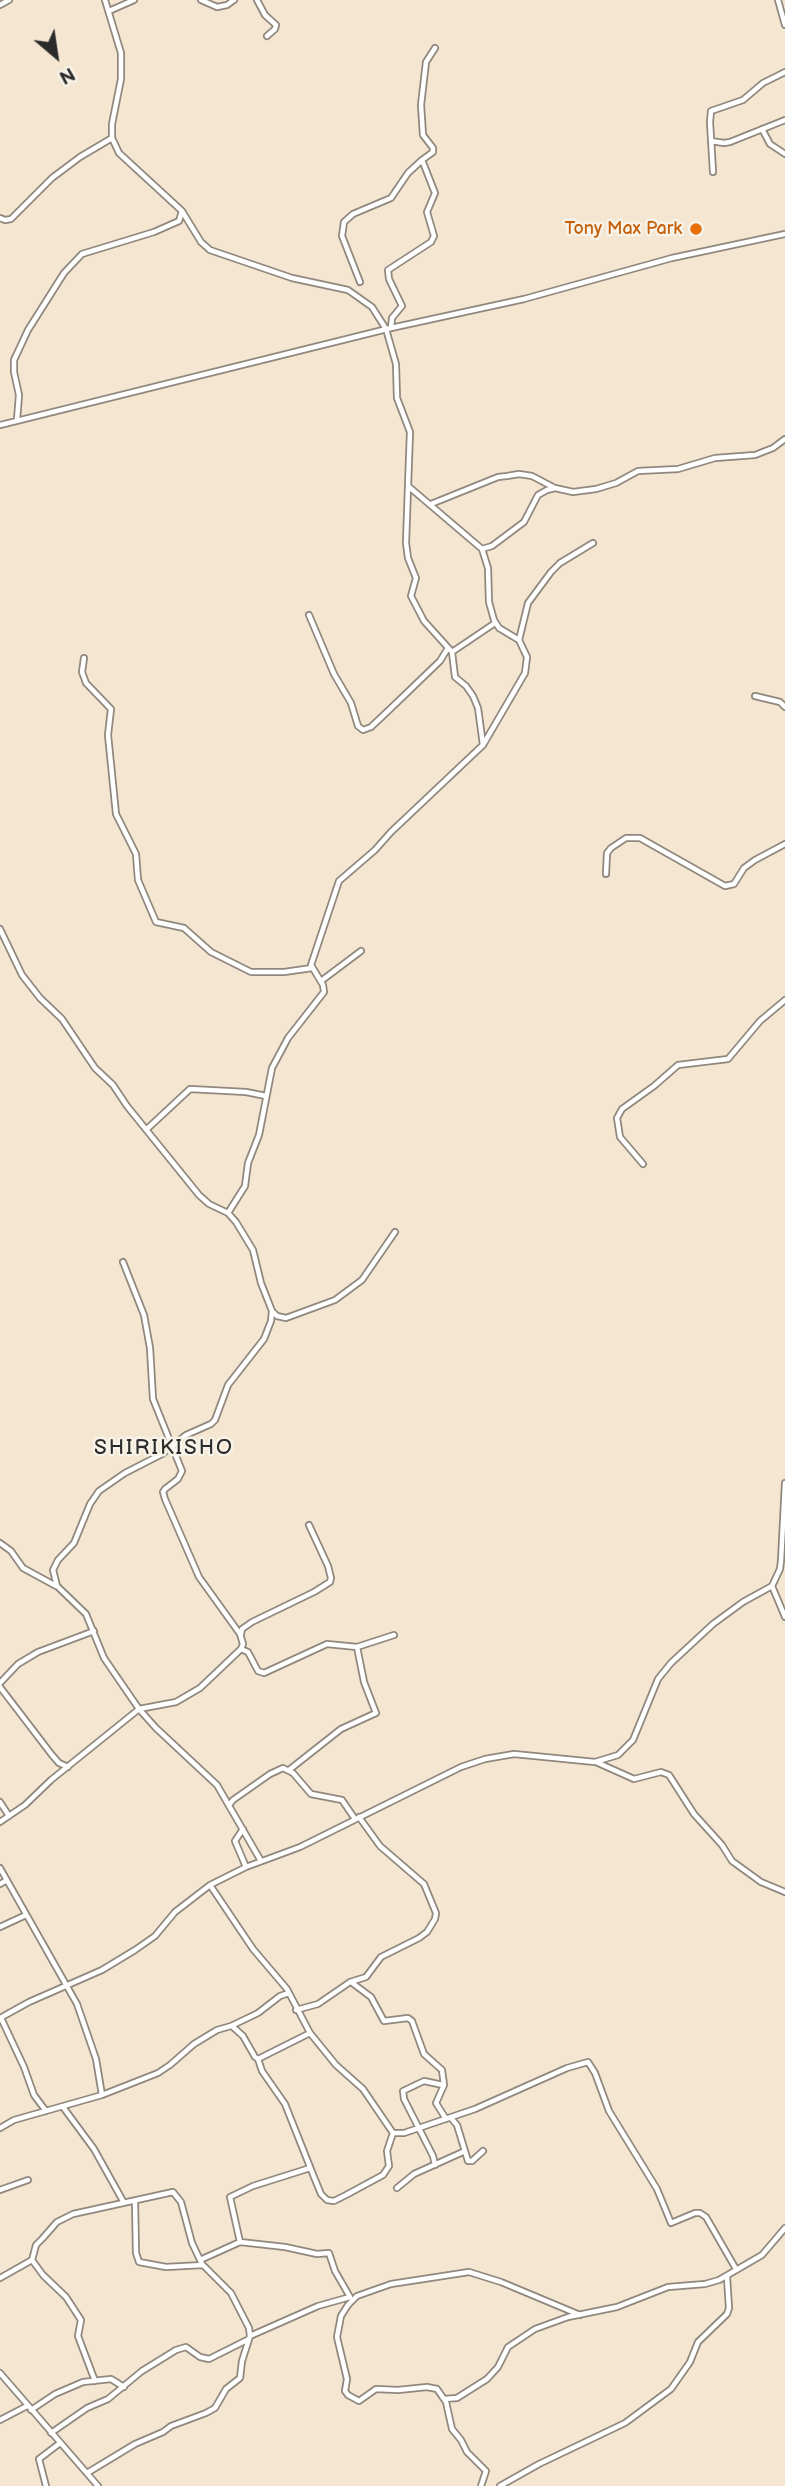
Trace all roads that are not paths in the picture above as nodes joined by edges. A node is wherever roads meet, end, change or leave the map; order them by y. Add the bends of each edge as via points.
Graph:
1 (9, 0) edge
2 (105, 0) edge
3 (134, 0) edge
4 (201, 0) edge
5 (234, 0) edge
6 (257, 0) edge
7 (778, 1) edge
8 (0, 5) edge
9 (109, 11) junction
10 (785, 25) edge
11 (267, 37) dead end
12 (435, 48) dead end
13 (785, 72) edge
14 (785, 120) edge
15 (762, 130) junction
16 (112, 138) junction
17 (711, 141) junction
18 (785, 155) edge
19 (422, 160) junction
20 (713, 172) dead end
21 (182, 211) junction
22 (0, 218) edge
23 (785, 234) edge
24 (360, 282) dead end
25 (389, 329) junction
26 (17, 420) junction
27 (0, 425) edge
28 (785, 439) edge
29 (408, 486) junction
30 (555, 488) junction
31 (430, 504) junction
32 (593, 543) dead end
33 (482, 549) junction
34 (309, 615) dead end
35 (495, 623) junction
36 (519, 640) junction
37 (450, 650) junction
38 (84, 658) dead end
39 (755, 696) dead end
40 (785, 707) edge
41 (483, 745) junction
42 (785, 844) edge
43 (606, 874) dead end
44 (0, 929) edge
45 (361, 951) dead end
46 (312, 968) junction
47 (321, 981) junction
48 (785, 1000) edge
49 (266, 1096) junction
50 (147, 1129) junction
51 (643, 1164) dead end
52 (228, 1213) junction
53 (395, 1232) dead end
54 (123, 1262) dead end
55 (272, 1311) junction
56 (173, 1446) junction
57 (785, 1483) edge
58 (309, 1525) dead end
59 (0, 1543) edge
60 (57, 1586) junction
61 (772, 1586) junction
62 (785, 1618) edge
63 (94, 1631) junction
64 (240, 1634) junction
65 (394, 1634) dead end
66 (357, 1647) junction
67 (241, 1649) junction
68 (0, 1685) edge
69 (139, 1709) junction
70 (595, 1762) junction
71 (60, 1763) junction
72 (68, 1767) junction
73 (289, 1770) junction
74 (60, 1773) junction
75 (0, 1802) edge
76 (230, 1805) junction
77 (9, 1816) junction
78 (357, 1818) junction
79 (0, 1822) edge
80 (243, 1829) junction
81 (261, 1861) junction
82 (246, 1867) junction
83 (0, 1868) edge
84 (7, 1880) junction
85 (0, 1884) edge
86 (210, 1885) junction
87 (785, 1892) edge
88 (26, 1915) junction
89 (0, 1927) edge
90 (350, 1982) junction
91 (67, 1986) junction
92 (289, 1993) junction
93 (296, 2010) junction
94 (0, 2018) edge
95 (230, 2026) junction
96 (310, 2033) junction
97 (258, 2059) junction
98 (444, 2085) junction
99 (102, 2095) junction
100 (63, 2107) junction
101 (46, 2112) junction
102 (449, 2119) junction
103 (419, 2126) junction
104 (0, 2128) edge
105 (393, 2133) junction
106 (465, 2151) junction
107 (483, 2151) dead end
108 (435, 2165) junction
109 (310, 2168) junction
110 (28, 2180) dead end
111 (397, 2188) dead end
112 (0, 2190) edge
113 (123, 2201) junction
114 (135, 2201) junction
115 (785, 2228) edge
116 (240, 2242) junction
117 (32, 2260) junction
118 (201, 2262) junction
119 (736, 2269) junction
120 (727, 2277) junction
121 (0, 2278) edge
122 (357, 2296) junction
123 (350, 2297) junction
124 (580, 2315) junction
125 (249, 2337) junction
126 (0, 2372) edge
127 (95, 2381) junction
128 (124, 2387) junction
129 (443, 2399) junction
130 (29, 2408) junction
131 (0, 2420) edge
132 (51, 2433) junction
133 (60, 2442) junction
134 (87, 2473) junction
135 (46, 2486) edge
136 (98, 2486) edge
137 (481, 2486) edge
138 (500, 2486) edge

1 - 8 street
2 - 9 street
3 - 9 street
4 - 5 street via 218,7
6 - 11 street via 276,25
7 - 10 street
9 - 16 street via 121,61
12 - 19 street via 428,57 422,91 423,135 434,150
13 - 17 street via 743,100 711,111
14 - 15 street
15 - 17 street via 724,143
15 - 18 street via 770,144
16 - 21 street via 119,153
16 - 22 street via 52,178 11,219
17 - 20 street
19 - 24 street via 391,198 344,222 342,236
19 - 25 street via 435,192 427,212 434,236 388,270 402,306
21 - 25 street via 210,250 292,278 348,290 372,307
21 - 26 street via 179,220 154,232 82,254 64,273 18,349 14,372 19,395
23 - 25 street
25 - 26 street
25 - 29 street via 397,398 410,432
26 - 27 street
28 - 30 street via 755,454 715,458 678,469 638,471 596,489 573,492
29 - 31 street
29 - 37 street via 406,543 416,578 411,596 424,621
30 - 31 street via 519,474 498,477
30 - 33 street via 538,495 519,526
31 - 33 street
32 - 36 street via 551,572 528,603
33 - 35 street
34 - 37 street via 363,730
35 - 36 street
35 - 37 street
36 - 41 street via 527,657 525,673
37 - 41 street via 453,674 476,702
38 - 46 street via 86,683 111,709 108,735 116,814 136,853 138,880 156,922 184,929 211,952 251,972
39 - 40 street
41 - 46 street via 341,877
42 - 43 street via 754,860 734,884 725,886 640,838 626,838 607,853
44 - 50 street via 22,975
45 - 47 street
46 - 47 street
47 - 49 street via 322,998 280,1050
48 - 51 street via 728,1059 678,1065 622,1109 617,1118 620,1137
49 - 50 street via 190,1089
49 - 52 street via 245,1186
50 - 52 street via 204,1201
52 - 55 street via 253,1250
53 - 55 street via 362,1280 335,1300 286,1318
54 - 56 street via 144,1315 153,1399
55 - 56 street via 264,1339 228,1385 215,1420
56 - 60 street via 94,1497 74,1543 55,1564
56 - 64 street via 181,1475 163,1492 165,1499 199,1577
57 - 61 street via 780,1569
58 - 64 street via 328,1566 330,1582 253,1622
59 - 60 street via 23,1569
60 - 63 street via 80,1606
61 - 62 street
61 - 70 street via 713,1624 671,1662 658,1679 630,1745 618,1755
63 - 68 street via 38,1652 18,1664
63 - 69 street via 104,1658
64 - 67 street
65 - 66 street
66 - 67 street via 327,1644 264,1673
66 - 73 street via 376,1713 341,1729
67 - 69 street via 191,1694 176,1702
68 - 71 street
69 - 72 street
69 - 76 street via 217,1785
70 - 78 street via 529,1754 485,1759
70 - 87 street via 634,1779 661,1772 669,1775 732,1861
71 - 72 street
71 - 74 street
72 - 74 street
73 - 76 street via 278,1768
73 - 78 street via 311,1794 342,1800
74 - 77 street
75 - 77 street
76 - 80 street
77 - 79 street
78 - 81 street
78 - 90 street via 380,1846 421,1879 436,1913 427,1932 381,1957 366,1977
80 - 81 street
80 - 82 street via 235,1841
81 - 82 street
82 - 86 street
83 - 84 street
84 - 85 street
84 - 88 street
86 - 91 street via 175,1912 148,1942
86 - 92 street
88 - 89 street
88 - 91 street
90 - 93 street via 318,2004
90 - 98 street via 371,1997 384,2021 412,2021 424,2054 442,2070
91 - 94 street
91 - 99 street via 81,2012
92 - 93 street
92 - 95 street
93 - 96 street
94 - 101 street
95 - 97 street
95 - 99 street via 194,2044 163,2070
96 - 97 street
96 - 105 street via 336,2066 363,2089
97 - 109 street via 285,2104
98 - 102 street via 436,2103
98 - 103 street via 424,2081 403,2091
99 - 100 street
100 - 101 street
100 - 113 street via 94,2149
101 - 104 street
102 - 103 street
102 - 106 street via 457,2125
102 - 119 street via 588,2062 609,2111 653,2181 671,2223 695,2213 706,2217
103 - 105 street
103 - 108 street
105 - 109 street via 387,2170 346,2195 327,2200
106 - 107 street via 470,2162
106 - 108 street
108 - 111 street
109 - 116 street via 230,2197
110 - 112 street
113 - 114 street
113 - 117 street via 57,2222 36,2245
114 - 118 street via 175,2193
114 - 118 street via 139,2262 166,2267
115 - 119 street via 762,2255
116 - 118 street
116 - 123 street via 329,2253
117 - 121 street
117 - 127 street via 81,2320 78,2336
118 - 125 street via 231,2293
119 - 120 street
120 - 124 street via 668,2287 617,2307
120 - 138 street via 727,2314 698,2342 671,2389 625,2423
122 - 123 street
122 - 124 street via 391,2284 469,2272
122 - 129 street via 338,2326 345,2392 359,2401 376,2389 431,2387
123 - 125 street
124 - 129 street via 521,2338 508,2347 487,2379 457,2398
125 - 128 street via 209,2359 182,2347
125 - 134 street via 240,2378 226,2389 215,2408 135,2444
126 - 130 street
127 - 128 street via 111,2379
127 - 130 street via 71,2386
128 - 132 street
129 - 137 street via 450,2426 486,2472
130 - 131 street
130 - 132 street
132 - 133 street
133 - 134 street
133 - 135 street via 39,2459
134 - 136 street

